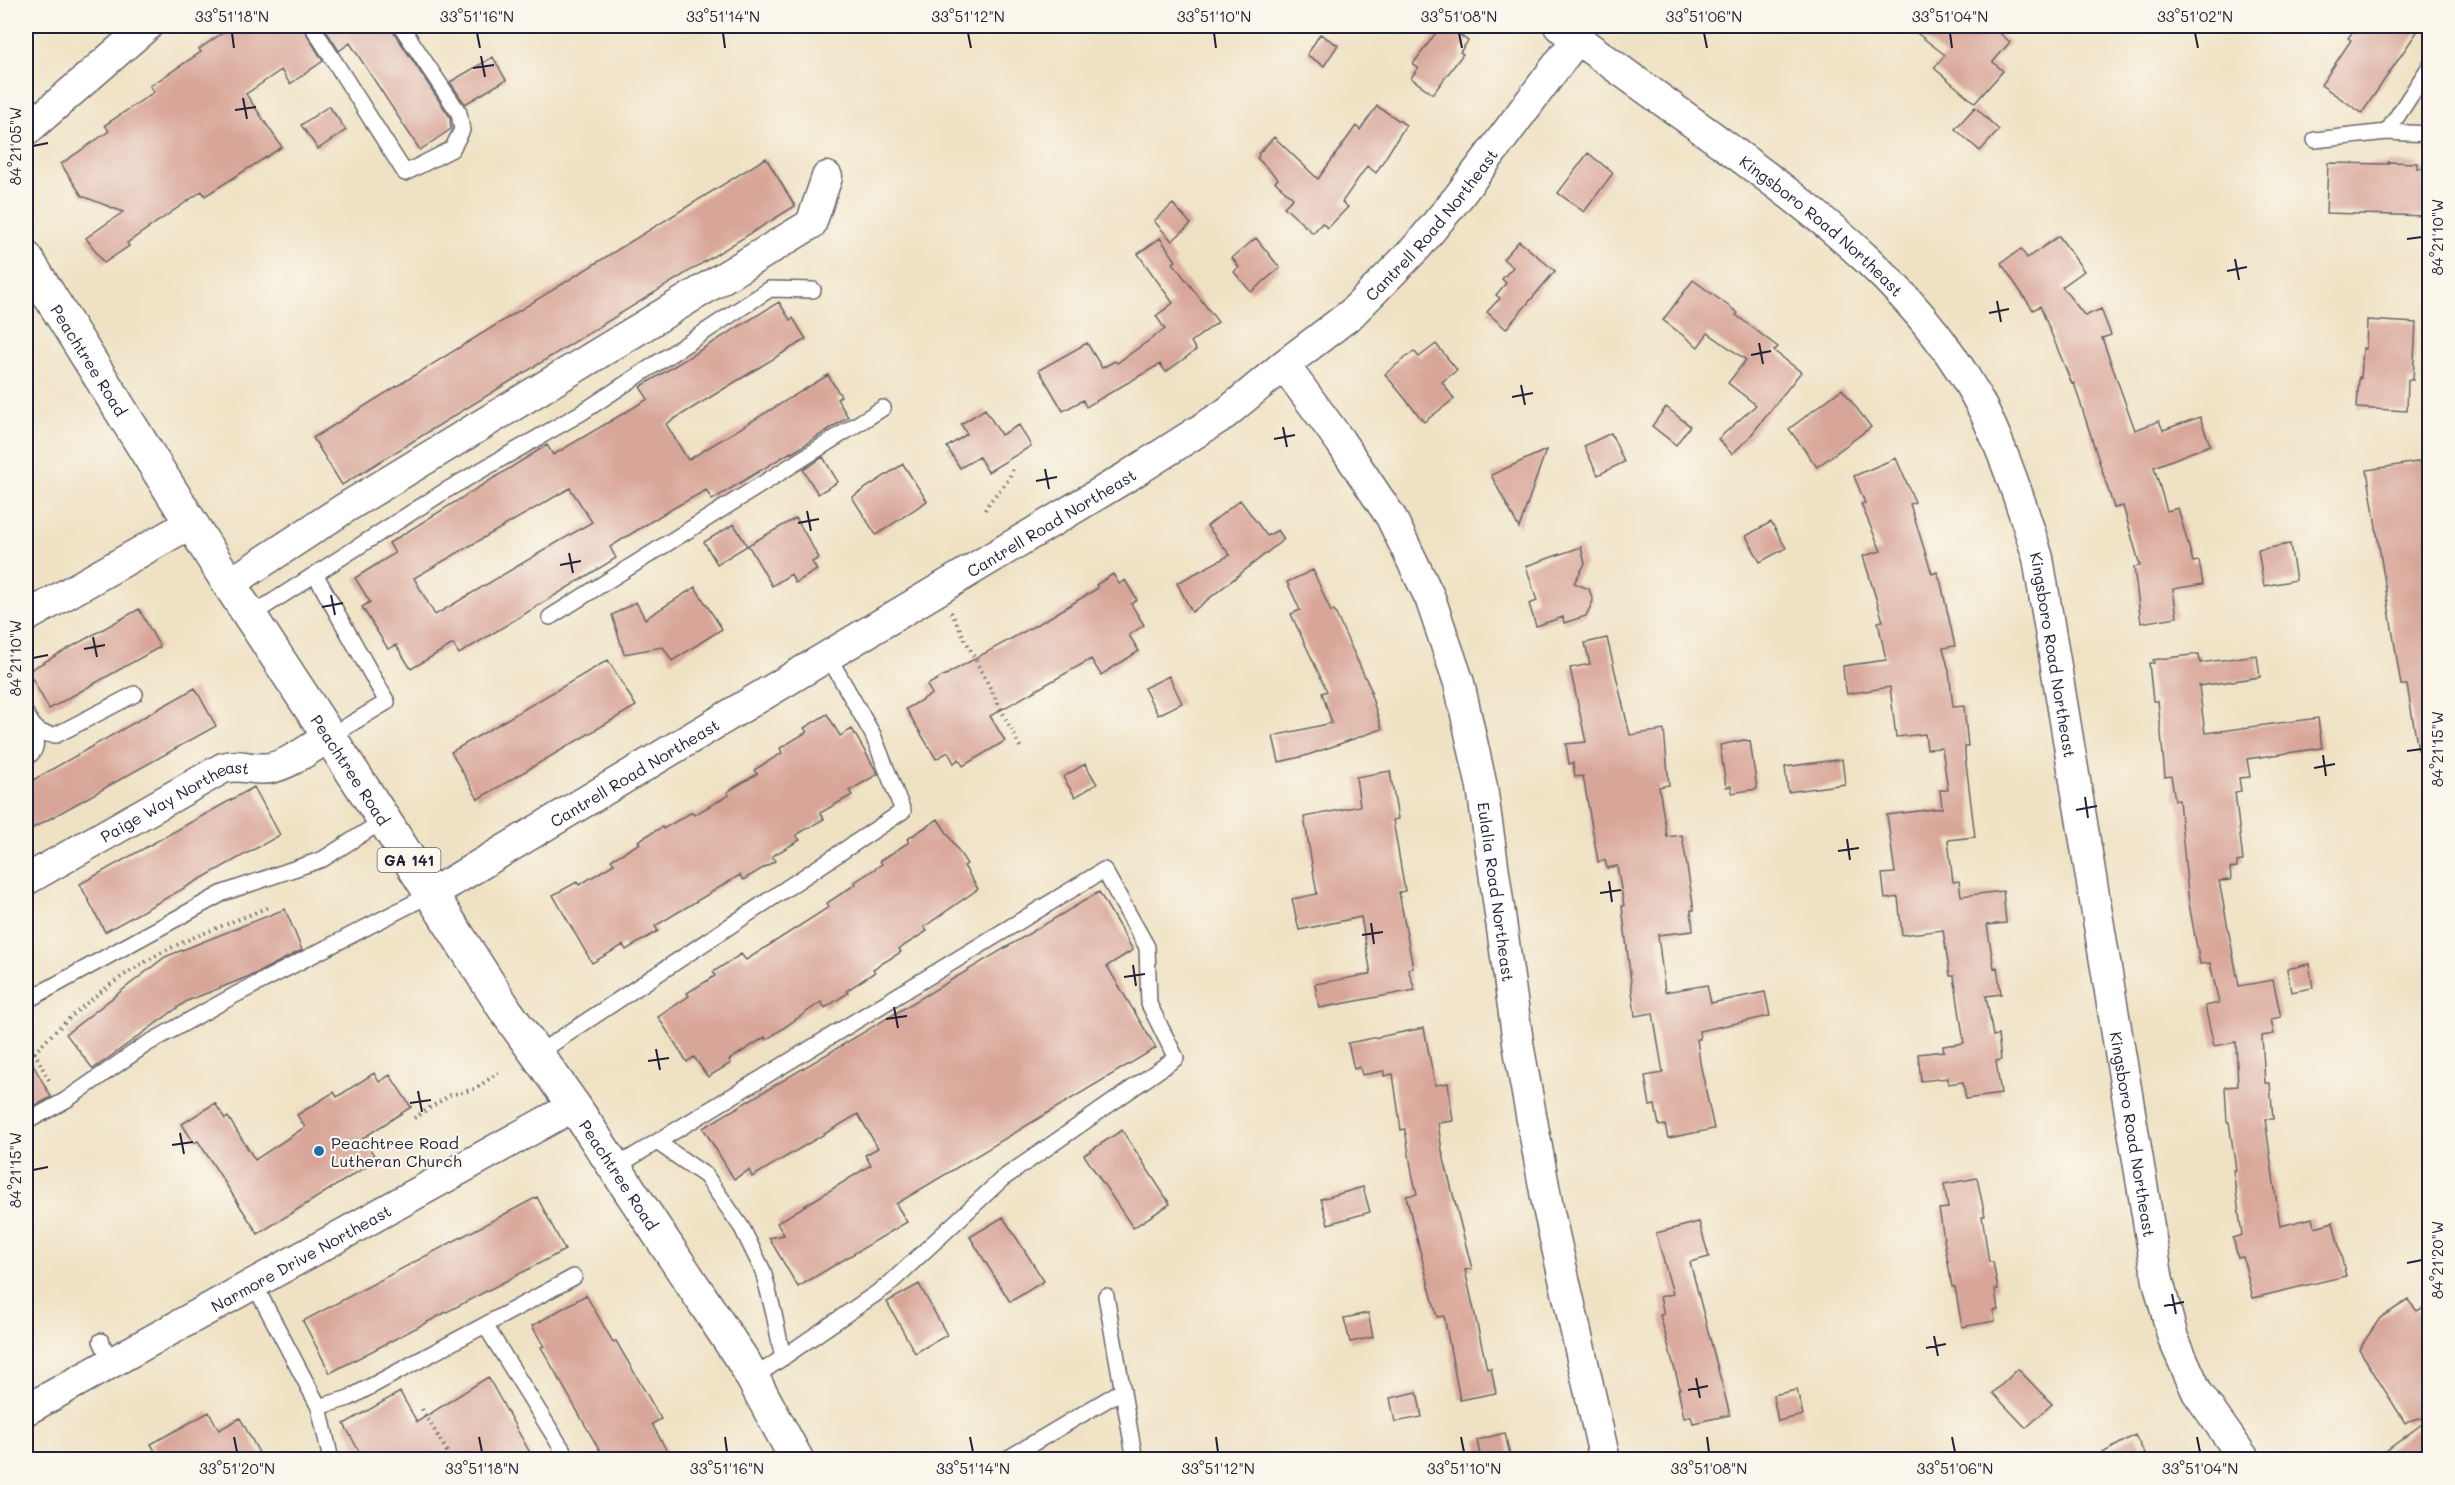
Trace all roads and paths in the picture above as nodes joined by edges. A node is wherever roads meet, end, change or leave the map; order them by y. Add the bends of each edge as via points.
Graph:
1 (147, 26) edge
2 (312, 26) edge
3 (401, 26) edge
4 (1568, 32) edge
5 (2430, 66) edge
6 (26, 131) edge
7 (2387, 132) junction
8 (2430, 134) edge
9 (2315, 140) dead end
10 (827, 177) dead end
11 (26, 258) edge
12 (813, 290) dead end
13 (1284, 365) junction
14 (883, 408) dead end
15 (1013, 468) dead end
16 (985, 510) dead end
17 (191, 523) junction
18 (315, 574) junction
19 (229, 584) junction
20 (948, 605) dead end
21 (250, 616) junction
22 (550, 616) dead end
23 (26, 617) edge
24 (828, 656) junction
25 (135, 694) dead end
26 (26, 714) edge
27 (34, 730) junction
28 (328, 737) junction
29 (1022, 750) dead end
30 (26, 758) edge
31 (384, 820) junction
32 (26, 880) edge
33 (430, 894) junction
34 (268, 907) dead end
35 (26, 1000) edge
36 (26, 1036) edge
37 (34, 1053) junction
38 (537, 1054) junction
39 (499, 1072) dead end
40 (50, 1080) dead end
41 (573, 1106) junction
42 (414, 1118) dead end
43 (26, 1122) edge
44 (657, 1142) junction
45 (614, 1168) junction
46 (574, 1277) dead end
47 (254, 1284) junction
48 (1106, 1296) dead end
49 (485, 1325) junction
50 (783, 1358) junction
51 (753, 1378) junction
52 (1123, 1390) junction
53 (29, 1403) edge
54 (319, 1407) junction
55 (422, 1409) dead end
56 (331, 1460) edge
57 (452, 1460) edge
58 (569, 1460) edge
59 (797, 1460) edge
60 (1005, 1460) edge
61 (1136, 1460) edge
62 (1605, 1460) edge
63 (2245, 1460) edge

1 - 6 street
2 - 3 lane via 405,173 452,149 462,130 459,113
4 - 13 street, Cantrell Road Northeast via 1459,196 1417,247 1351,314
4 - 63 street, Kingsboro Road Northeast via 1769,178 1861,253 1930,327 1984,412 2014,481 2038,558 2158,1281 2173,1338 2197,1392
5 - 7 lane
7 - 8 lane
7 - 9 lane
10 - 19 street via 811,224 345,507
11 - 17 highway, Peachtree Road / GA 141
12 - 18 lane via 770,289 581,413 445,490
13 - 24 street, Cantrell Road Northeast via 1225,414 1128,476
13 - 62 street, Eulalia Road Northeast via 1391,517 1430,598 1459,682 1482,787 1519,1049 1548,1208
14 - 22 lane
15 - 16 path via 1007,483
17 - 19 highway, Peachtree Road / GA 141
17 - 23 street
18 - 21 lane
18 - 28 lane via 387,702
19 - 21 highway, Peachtree Road / GA 141
20 - 29 path
21 - 28 highway, Peachtree Road / GA 141
24 - 33 street, Cantrell Road Northeast
24 - 38 lane via 873,735 903,811
25 - 27 lane via 56,735
26 - 27 lane
27 - 30 lane via 37,745
28 - 31 highway, Peachtree Road / GA 141
28 - 32 street, Paige Way Northeast via 270,768 223,768
31 - 33 highway, Peachtree Road / GA 141
31 - 35 lane via 323,859 223,893
33 - 38 highway, Peachtree Road / GA 141
33 - 43 lane via 145,1045 66,1100
34 - 37 path via 158,954 104,988 65,1020
36 - 37 path
37 - 40 path
38 - 41 highway, Peachtree Road / GA 141
39 - 42 path via 475,1089 450,1095
41 - 45 highway, Peachtree Road / GA 141
41 - 47 street, Narmore Drive Northeast
44 - 45 lane
44 - 50 lane via 706,1176 742,1228 763,1271
44 - 50 lane via 1104,870 1147,947 1149,1004 1176,1058 1002,1179 887,1286
45 - 51 highway, Peachtree Road / GA 141
46 - 49 lane
47 - 53 street, Narmore Drive Northeast via 106,1352
47 - 54 lane
48 - 52 lane
49 - 54 lane via 349,1398
49 - 58 lane
50 - 51 lane
51 - 59 highway, Peachtree Road / GA 141
52 - 60 lane
52 - 61 lane
54 - 56 lane
55 - 57 path

